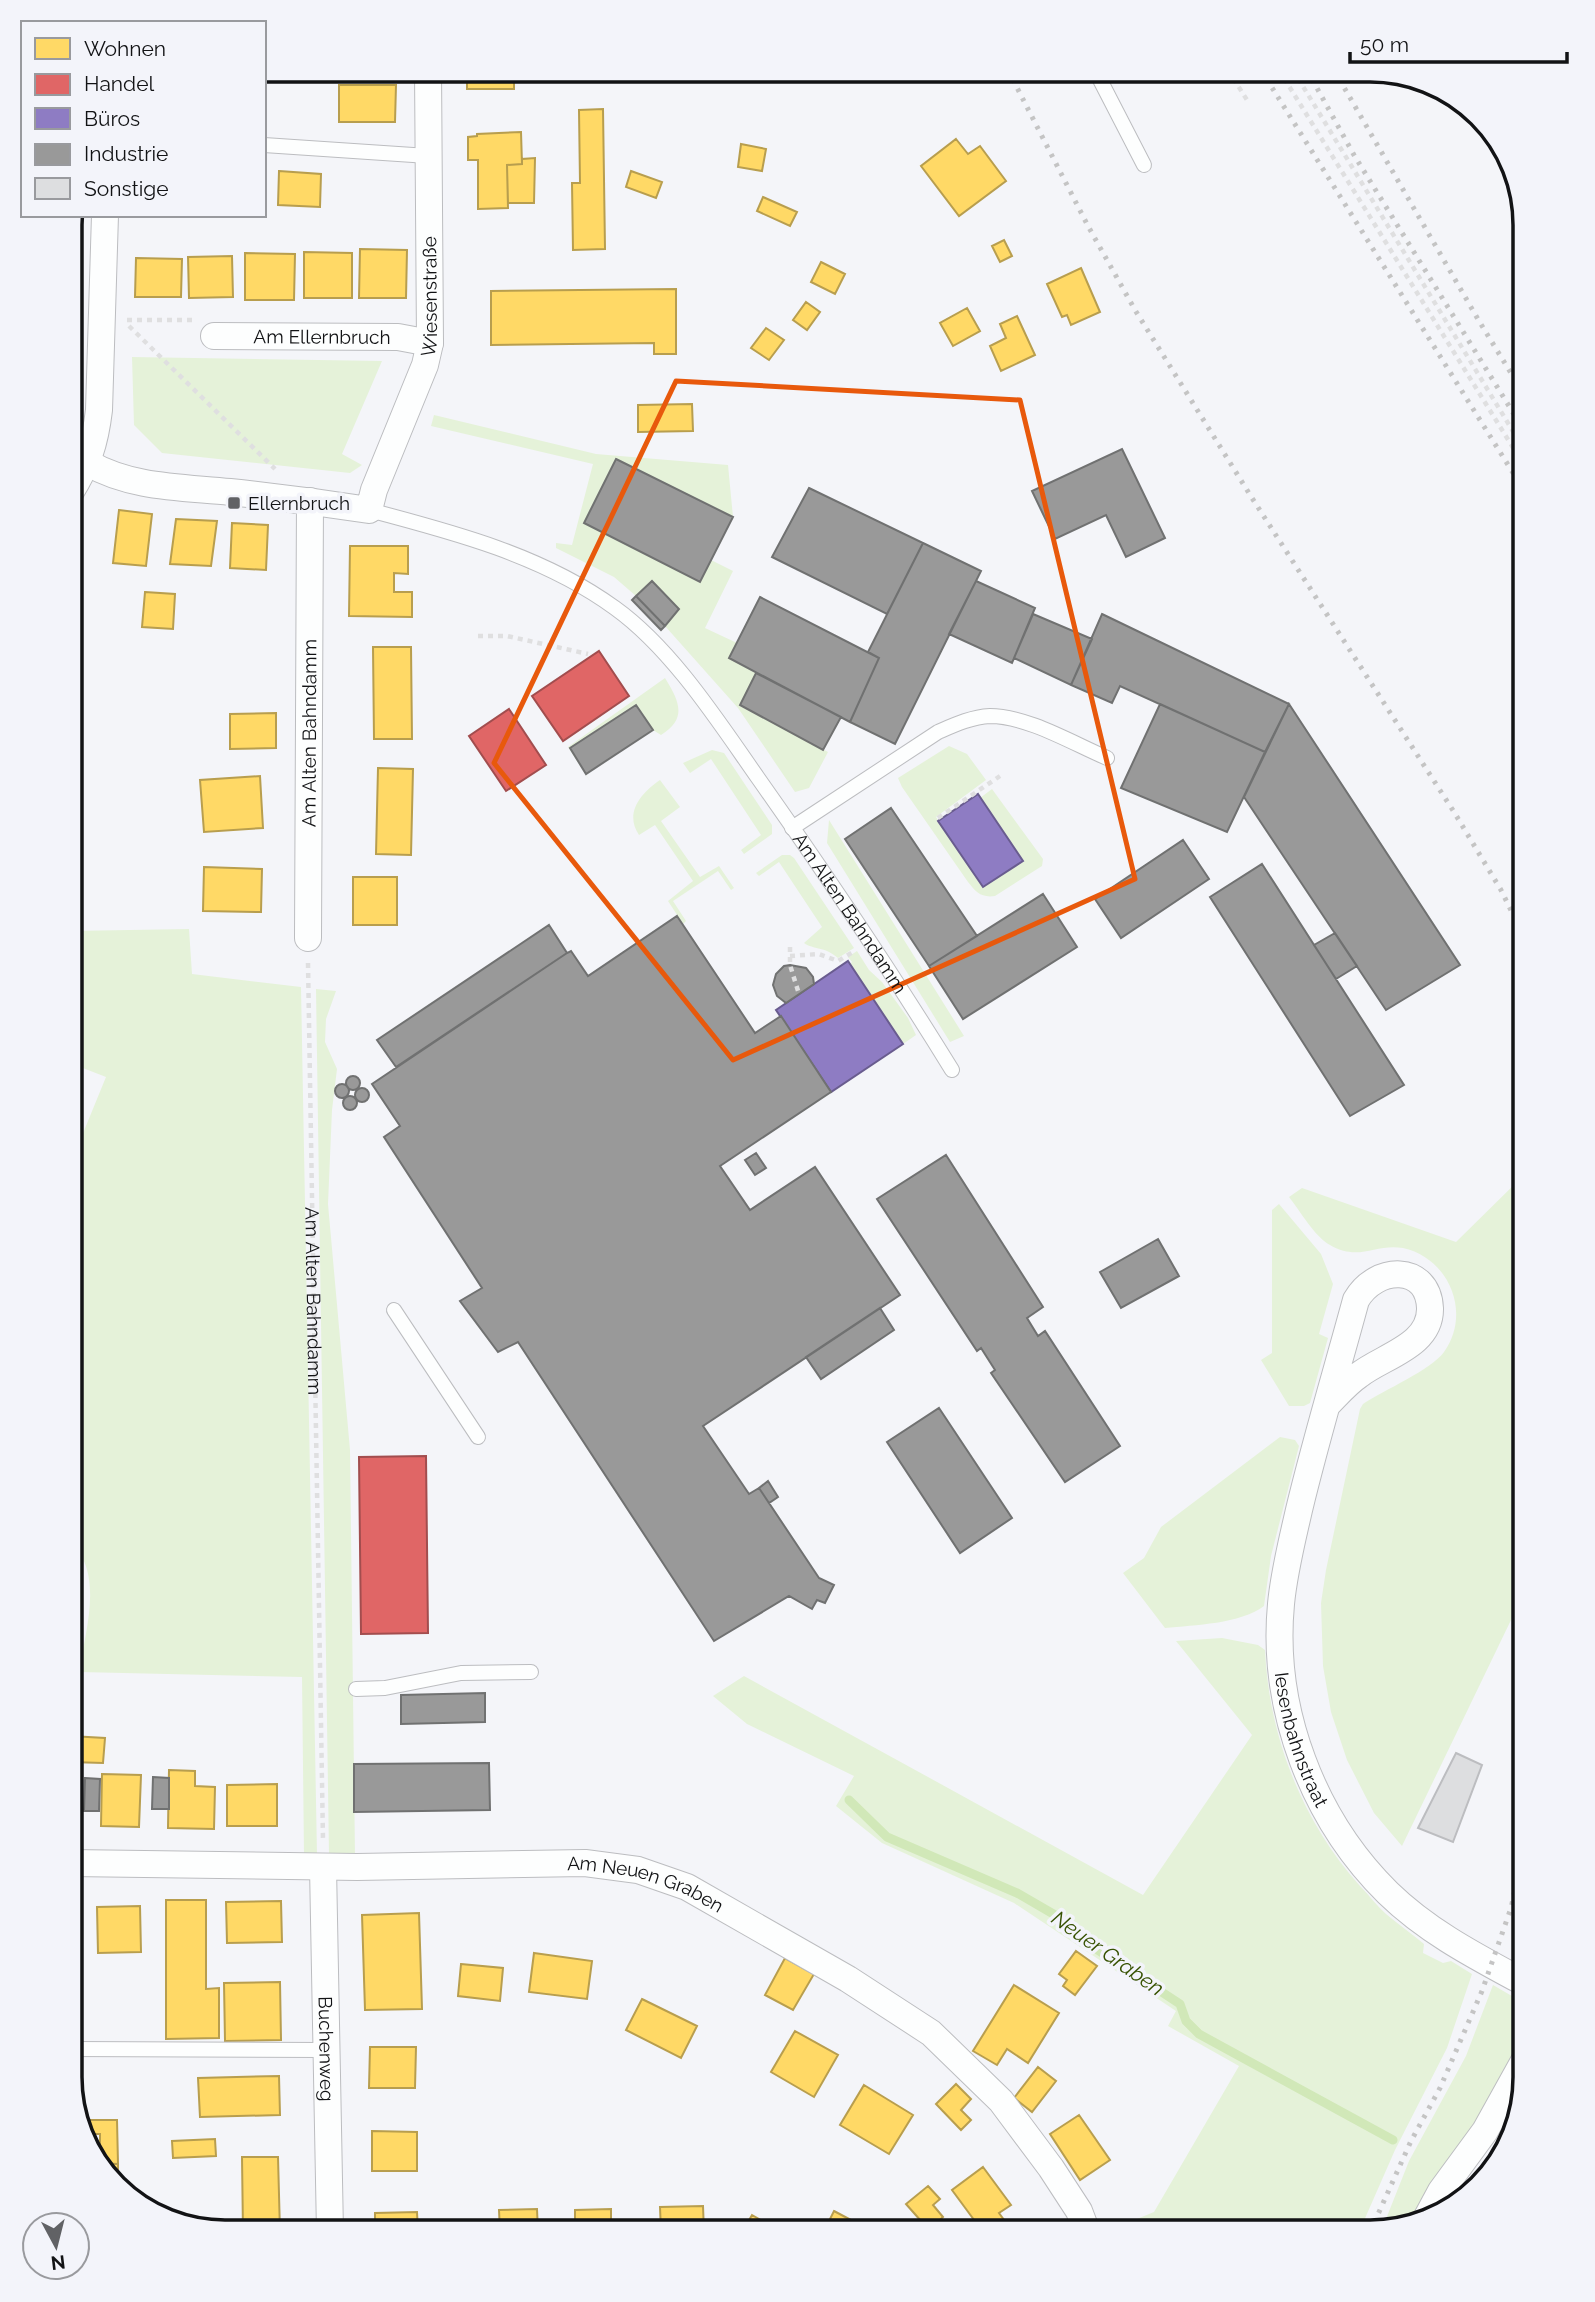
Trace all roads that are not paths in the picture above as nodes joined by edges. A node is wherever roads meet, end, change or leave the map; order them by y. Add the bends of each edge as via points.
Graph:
1 (428, 83) edge
2 (1102, 83) edge
3 (266, 145) edge
4 (428, 156) junction
5 (1144, 165) dead end
6 (105, 217) edge
7 (214, 335) road end
8 (430, 344) junction
9 (88, 463) junction
10 (83, 472) edge
11 (310, 501) junction
12 (369, 510) junction
13 (1107, 758) dead end
14 (792, 828) junction
15 (308, 938) road end
16 (952, 1070) dead end
17 (394, 1310) dead end
18 (1327, 1405) junction
19 (478, 1437) dead end
20 (531, 1672) dead end
21 (356, 1689) dead end
22 (82, 1864) edge
23 (323, 1867) junction
24 (1513, 1976) edge
25 (82, 2049) edge
26 (326, 2050) junction
27 (1513, 2081) edge
28 (1434, 2204) edge
29 (330, 2219) edge
30 (1082, 2220) edge

1 - 4 street, Wiesenstraße
2 - 5 lane
3 - 4 lane
4 - 8 street, Wiesenstraße
6 - 9 street via 99,410
7 - 8 street, Am Ellernbruch via 398,337
8 - 12 street, Wiesenstraße
9 - 10 street
9 - 11 street via 137,483
11 - 12 street, Am Alten Bahndamm
11 - 15 street, Am Alten Bahndamm
12 - 14 lane, Am Alten Bahndamm via 500,550 578,583 617,609 684,678
13 - 14 lane via 1014,718 988,716 964,721 938,732
14 - 16 lane, Am Alten Bahndamm
17 - 19 lane
18 - 18 street, Iesenbahnstraat via 1357,1376 1421,1335 1430,1306 1416,1280 1385,1275 1361,1291
18 - 24 street, Iesenbahnstraat via 1281,1602 1280,1672 1290,1724 1327,1812 1364,1867 1445,1939
20 - 21 lane via 461,1673
22 - 23 street, Am Neuen Graben
23 - 26 street, Buchenweg
23 - 30 street, Am Neuen Graben via 585,1863 638,1870 706,1896 931,2033 1001,2101
25 - 26 lane
26 - 29 street, Buchenweg
27 - 28 street via 1485,2131

